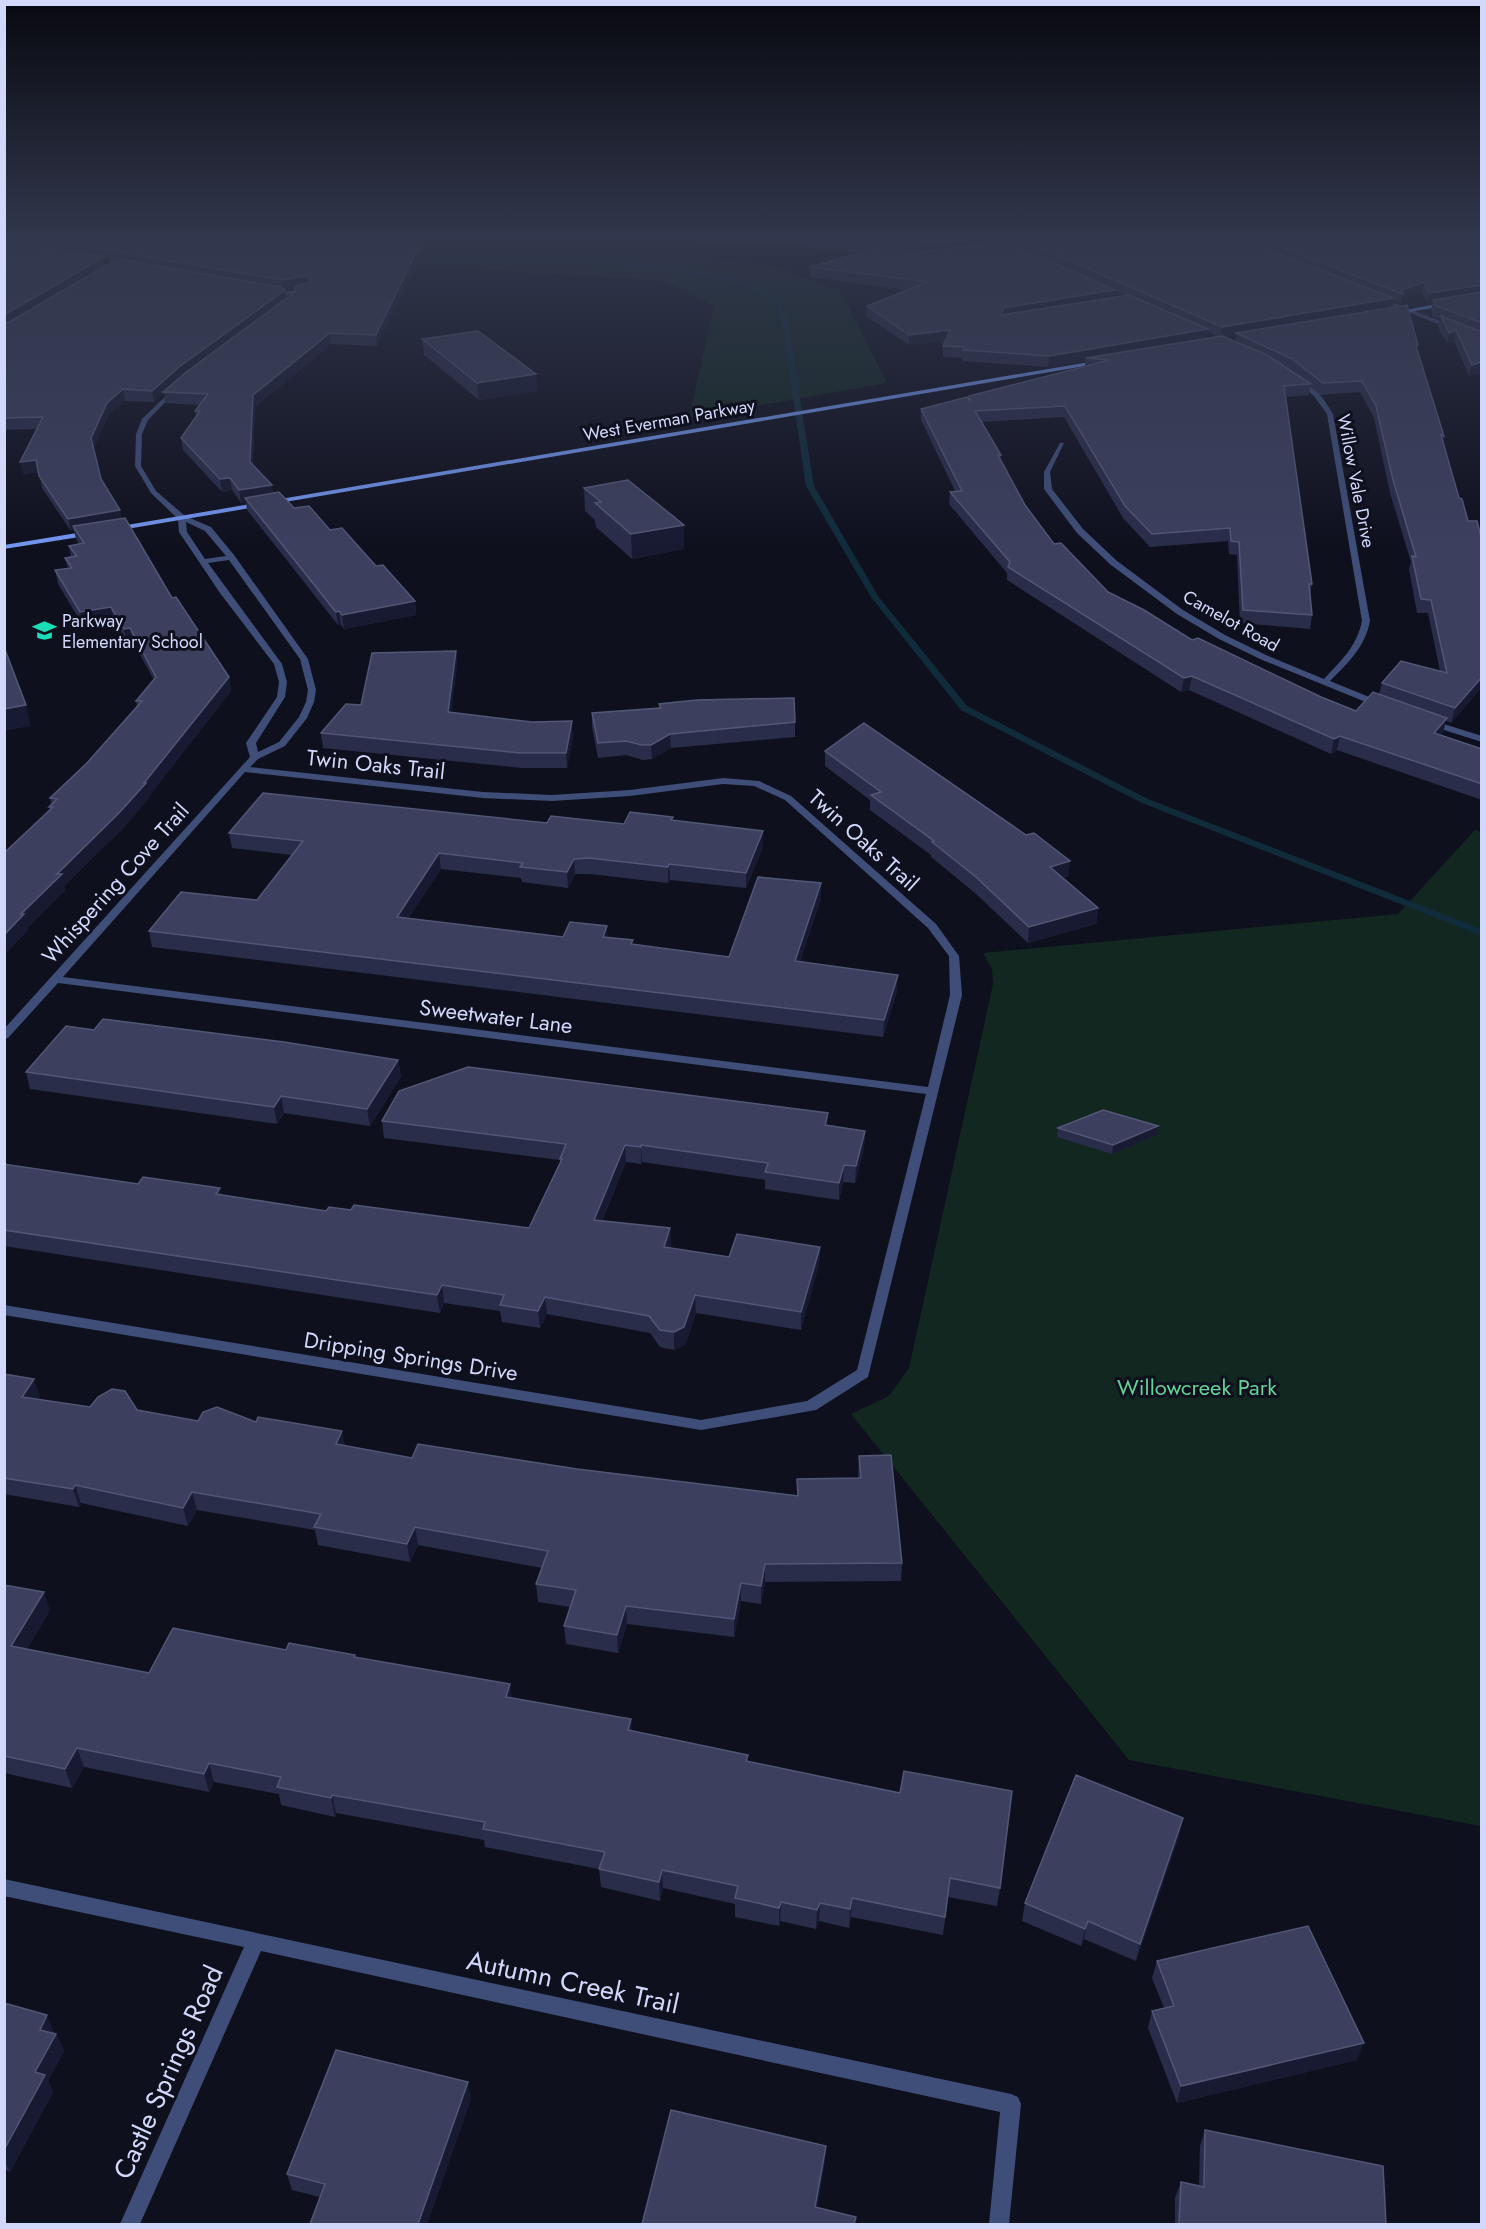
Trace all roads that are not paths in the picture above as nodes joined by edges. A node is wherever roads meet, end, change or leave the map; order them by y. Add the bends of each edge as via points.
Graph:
1 (1111, 361) edge
2 (1293, 378) edge
3 (184, 381) edge
4 (1062, 444) dead end
5 (182, 518) junction
6 (4, 547) edge
7 (231, 557) junction
8 (204, 561) junction
9 (278, 643) junction
10 (1324, 683) junction
11 (1394, 710) edge
12 (1426, 721) edge
13 (1482, 739) edge
14 (255, 757) junction
15 (243, 769) junction
16 (54, 980) junction
17 (4, 1036) edge
18 (932, 1091) junction
19 (4, 1310) edge
20 (811, 1406) joint
21 (4, 1887) edge
22 (256, 1941) junction
23 (130, 2224) edge
24 (999, 2224) edge

1 - 5 street, West Everman Parkway
2 - 10 street, Willow Vale Drive via 1310,387 1330,414 1366,621 1359,646
3 - 5 street, Whispering Cove Trail via 146,419 139,434 138,466 153,492
4 - 10 street, Camelot Road via 1047,472 1048,489 1080,531 1114,563 1213,632
5 - 6 street, West Everman Parkway
5 - 7 street, Whispering Cove Trail via 208,529
5 - 8 street, Whispering Cove Trail via 183,532
7 - 8 street
7 - 9 street, Whispering Cove Trail
8 - 9 street, Whispering Cove Trail via 223,591
9 - 14 street, Whispering Cove Trail via 281,697 251,743
9 - 14 street, Whispering Cove Trail via 304,660 312,690 310,702 303,718 282,744
10 - 11 street, Camelot Road
12 - 13 street
14 - 15 street, Whispering Cove Trail
15 - 16 street, Whispering Cove Trail
15 - 18 street, Twin Oaks Trail via 483,795 552,798 630,794 723,781 756,783 788,798 932,926 954,956 956,995
16 - 17 street, Whispering Cove Trail
16 - 18 street, Sweetwater Lane
18 - 20 street, Twin Oaks Trail via 863,1373
19 - 20 street, Dripping Springs Drive via 702,1425
21 - 22 street, Autumn Creek Trail
22 - 23 street, Castle Springs Road
22 - 24 street, Autumn Creek Trail via 1011,2104

